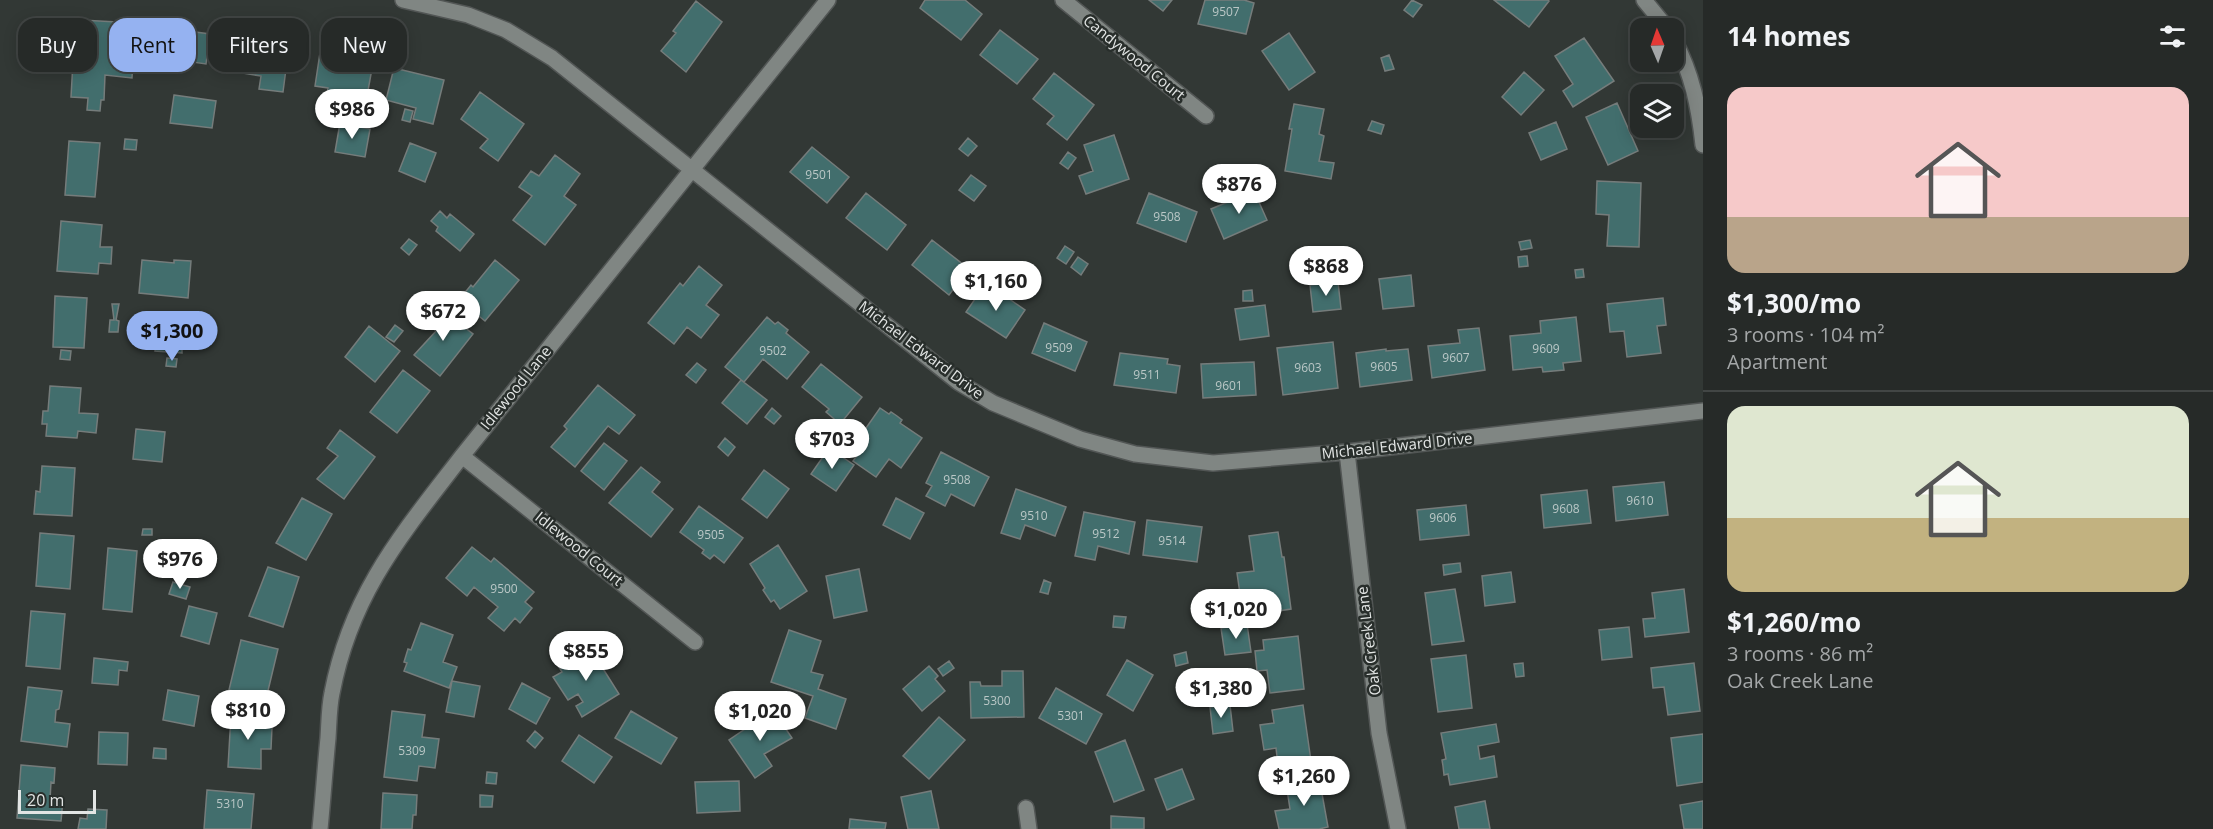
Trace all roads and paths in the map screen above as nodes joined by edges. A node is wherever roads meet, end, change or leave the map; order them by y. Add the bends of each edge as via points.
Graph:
1 (403, 0) edge
2 (828, 0) edge
3 (1063, 0) edge
4 (1644, 0) edge
5 (1659, 18) edge
6 (1684, 62) edge
7 (1206, 116) dead end
8 (1703, 145) edge
9 (691, 171) junction
10 (1703, 411) edge
11 (1347, 452) junction
12 (462, 456) junction
13 (695, 642) dead end
14 (1026, 808) dead end
15 (320, 829) edge
16 (1029, 829) edge
17 (1398, 829) edge

1 - 9 street, Michael Edward Drive via 468,15 506,30 552,58
2 - 9 street, Idlewood Lane
3 - 7 street, Candywood Court
4 - 5 street
6 - 8 street via 1694,90
9 - 11 street, Michael Edward Drive via 934,364 993,403 1080,439 1135,454 1213,463
9 - 12 street, Idlewood Lane
10 - 11 street, Michael Edward Drive
11 - 17 street, Oak Creek Lane via 1379,733
12 - 13 street, Idlewood Court
12 - 15 street, Idlewood Lane via 378,569 348,634 331,696
14 - 16 street

